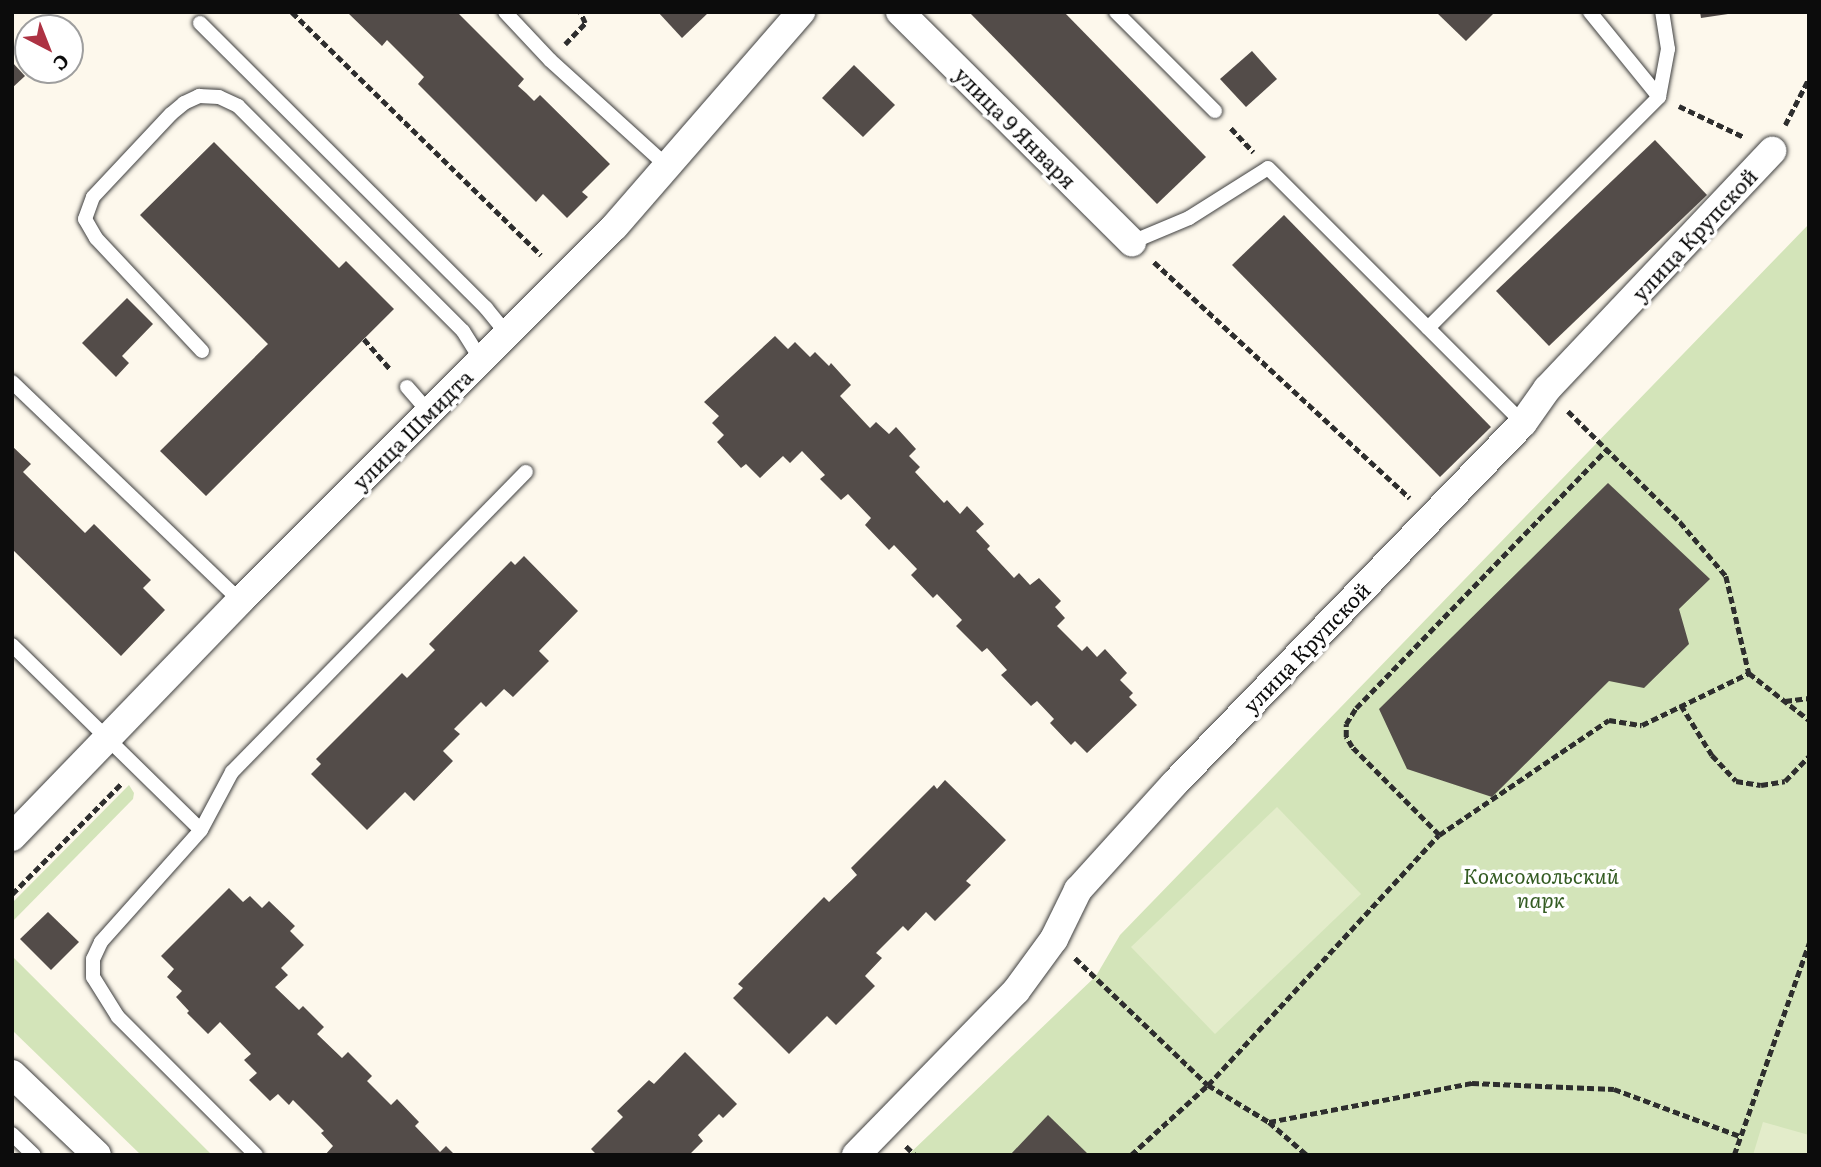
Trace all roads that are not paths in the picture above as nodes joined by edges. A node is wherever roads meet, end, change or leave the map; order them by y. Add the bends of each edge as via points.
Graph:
1 (505, 12) edge
2 (801, 12) edge
3 (900, 12) edge
4 (1116, 12) edge
5 (1590, 12) edge
6 (1662, 12) edge
7 (200, 23) dead end
8 (1659, 97) junction
9 (1215, 111) road end
10 (1772, 151) road end
11 (666, 165) junction
12 (1132, 242) joint
13 (1428, 328) junction
14 (507, 334) junction
15 (202, 351) dead end
16 (481, 360) junction
17 (12, 382) edge
18 (407, 387) road end
19 (429, 412) junction
20 (1523, 423) junction
21 (526, 472) dead end
22 (240, 601) junction
23 (12, 645) edge
24 (107, 738) junction
25 (201, 830) junction
26 (12, 837) edge
27 (12, 1074) edge
28 (12, 1134) edge
29 (34, 1155) edge
30 (97, 1155) edge
31 (256, 1155) edge
32 (856, 1155) edge

1 - 11 lane via 550,60
2 - 11 street, улица Шмидта
3 - 12 street, улица 9 Января
4 - 9 lane
5 - 8 lane
6 - 8 lane via 1668,49
7 - 14 lane
8 - 13 lane
10 - 20 street, улица Крупской via 1547,389
11 - 14 street, улица Шмидта via 615,226
12 - 13 lane via 1189,218 1268,168
13 - 20 lane
14 - 16 street, улица Шмидта
15 - 16 lane via 96,238 85,219 93,197 171,114 199,96 219,97 238,106 463,331
16 - 19 street, улица Шмидта
17 - 22 lane
18 - 19 lane
19 - 22 street, улица Шмидта
20 - 32 street, улица Крупской via 1174,784 1078,890 1054,939 1016,991
21 - 25 lane via 232,772
22 - 24 street, улица Шмидта
23 - 24 lane
24 - 25 lane
24 - 26 street, улица Шмидта
25 - 31 lane via 101,942 93,959 93,977 118,1017
27 - 30 street
28 - 29 lane

